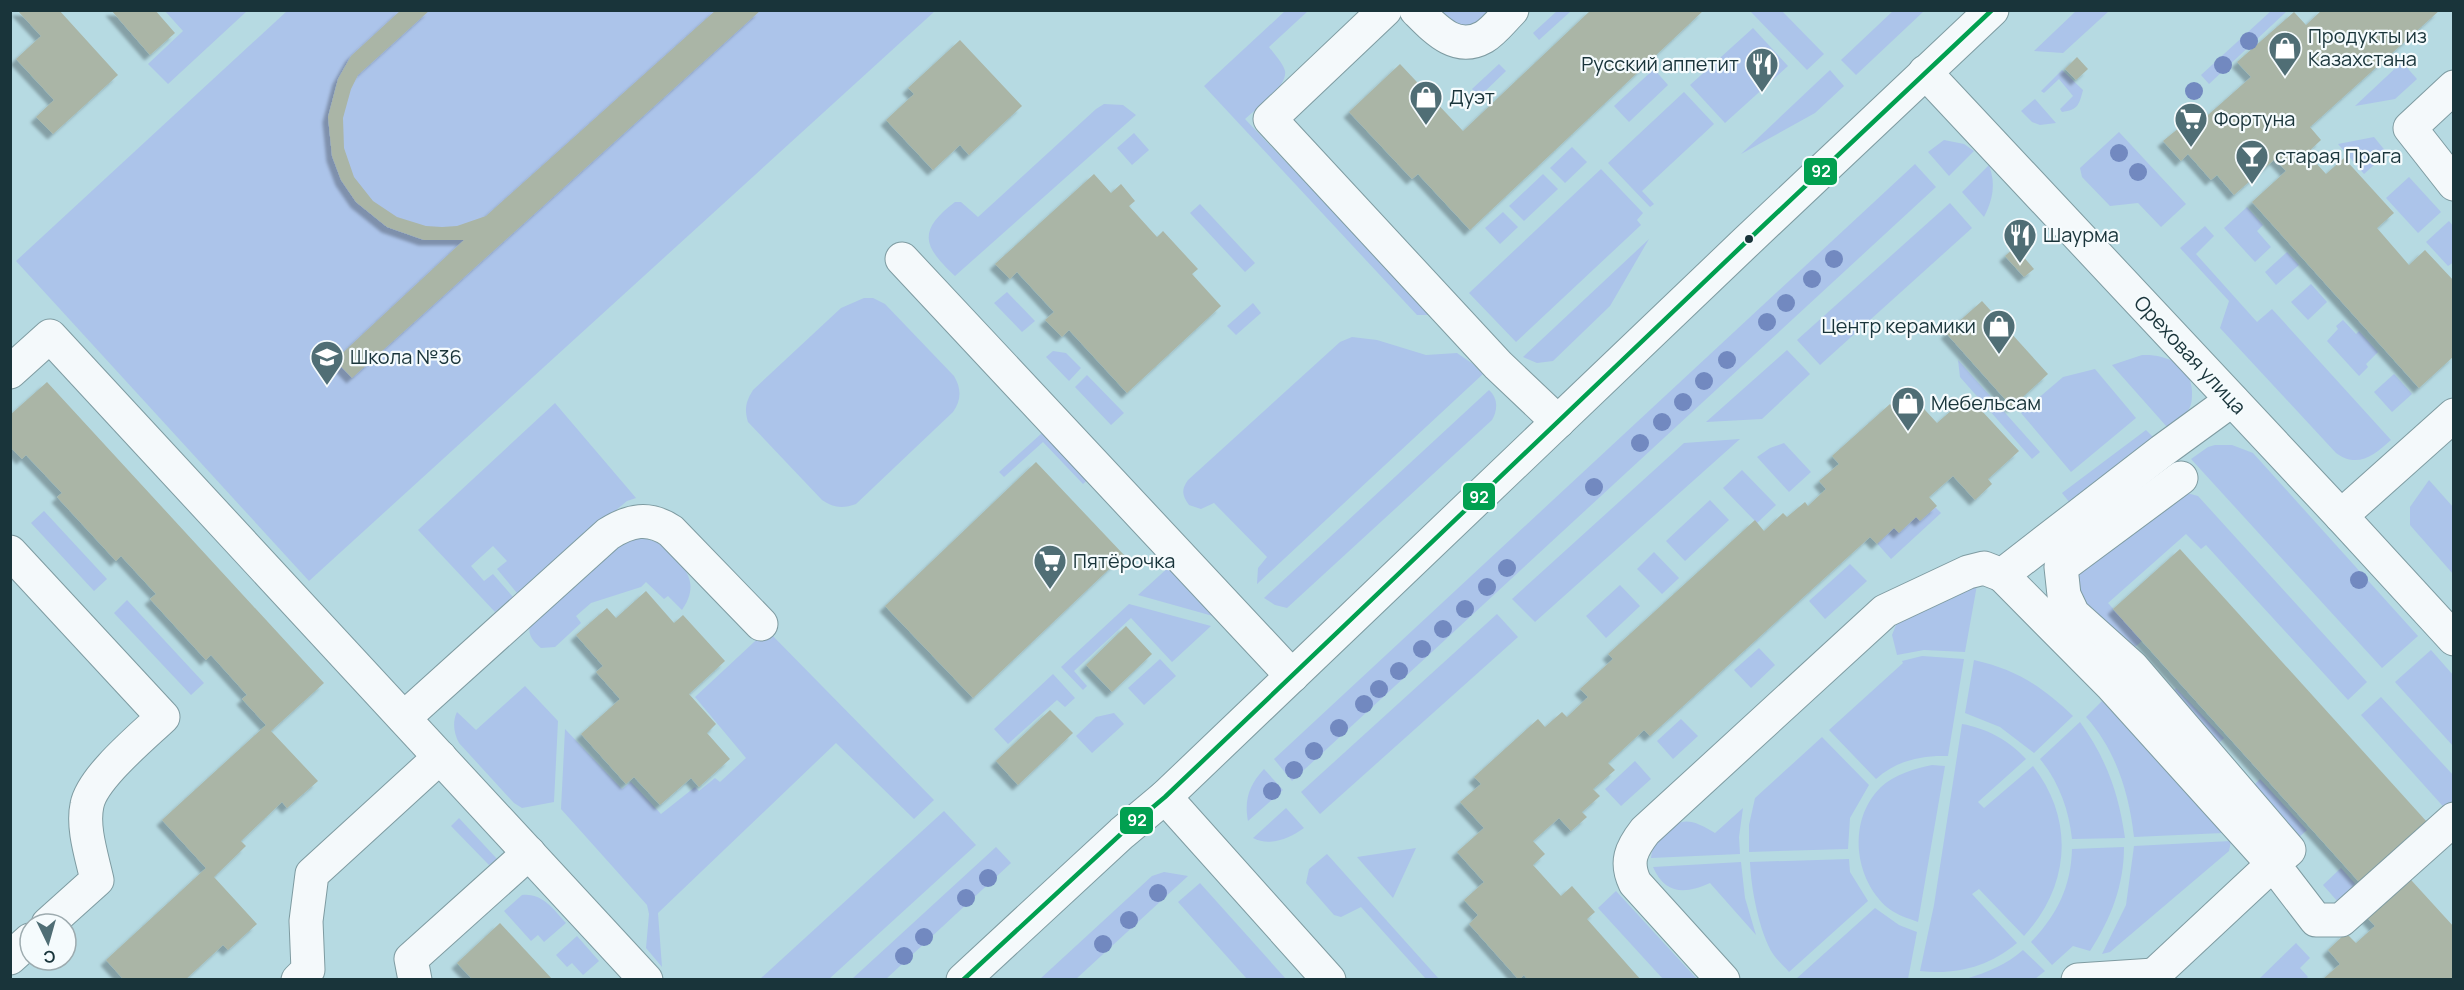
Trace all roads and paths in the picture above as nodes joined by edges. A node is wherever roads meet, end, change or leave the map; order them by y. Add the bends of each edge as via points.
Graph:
1 (1385, 10) edge
2 (1416, 10) edge
3 (1512, 10) edge
4 (1992, 10) edge
5 (1925, 72) junction
6 (2454, 87) edge
7 (2454, 184) edge
8 (902, 259) dead end
9 (10, 372) edge
10 (2232, 400) junction
11 (2454, 415) edge
12 (1558, 422) junction
13 (2181, 478) dead end
14 (2341, 516) junction
15 (10, 552) edge
16 (2002, 575) junction
17 (761, 624) dead end
18 (2454, 639) edge
19 (1292, 676) junction
20 (404, 718) junction
21 (440, 757) junction
22 (1166, 796) junction
23 (2454, 819) edge
24 (529, 854) junction
25 (2273, 864) junction
26 (61, 912) edge
27 (2156, 977) edge
28 (298, 980) edge
29 (415, 980) edge
30 (646, 980) edge
31 (963, 980) edge
32 (1329, 980) edge
33 (1723, 980) edge
34 (2078, 980) edge

1 - 12 main road via 1270,119 1498,365
2 - 3 main road via 1437,32 1460,43 1485,36
4 - 5 main road
5 - 10 main road, Ореховая улица
5 - 12 main road
6 - 7 main road via 2410,128
8 - 19 main road
9 - 20 main road via 50,336
10 - 14 main road, Ореховая улица
10 - 16 main road
11 - 14 main road
12 - 19 main road
13 - 25 main road via 2061,567 2064,595 2073,614 2132,667 2289,850
14 - 18 main road, Ореховая улица
15 - 26 main road via 163,717 95,785 87,805 87,827 97,880
16 - 25 main road via 2112,686
16 - 33 main road via 1984,568 1968,572 1885,611 1633,846 1628,863 1635,883
17 - 20 main road via 671,531 652,521 634,521 608,534
19 - 22 main road
20 - 21 main road
21 - 24 main road
21 - 28 main road via 312,874 306,921 308,970
22 - 31 main road
22 - 32 main road
23 - 25 main road via 2341,920 2316,920
24 - 29 main road via 411,959
24 - 30 main road
25 - 27 main road
27 - 34 main road

